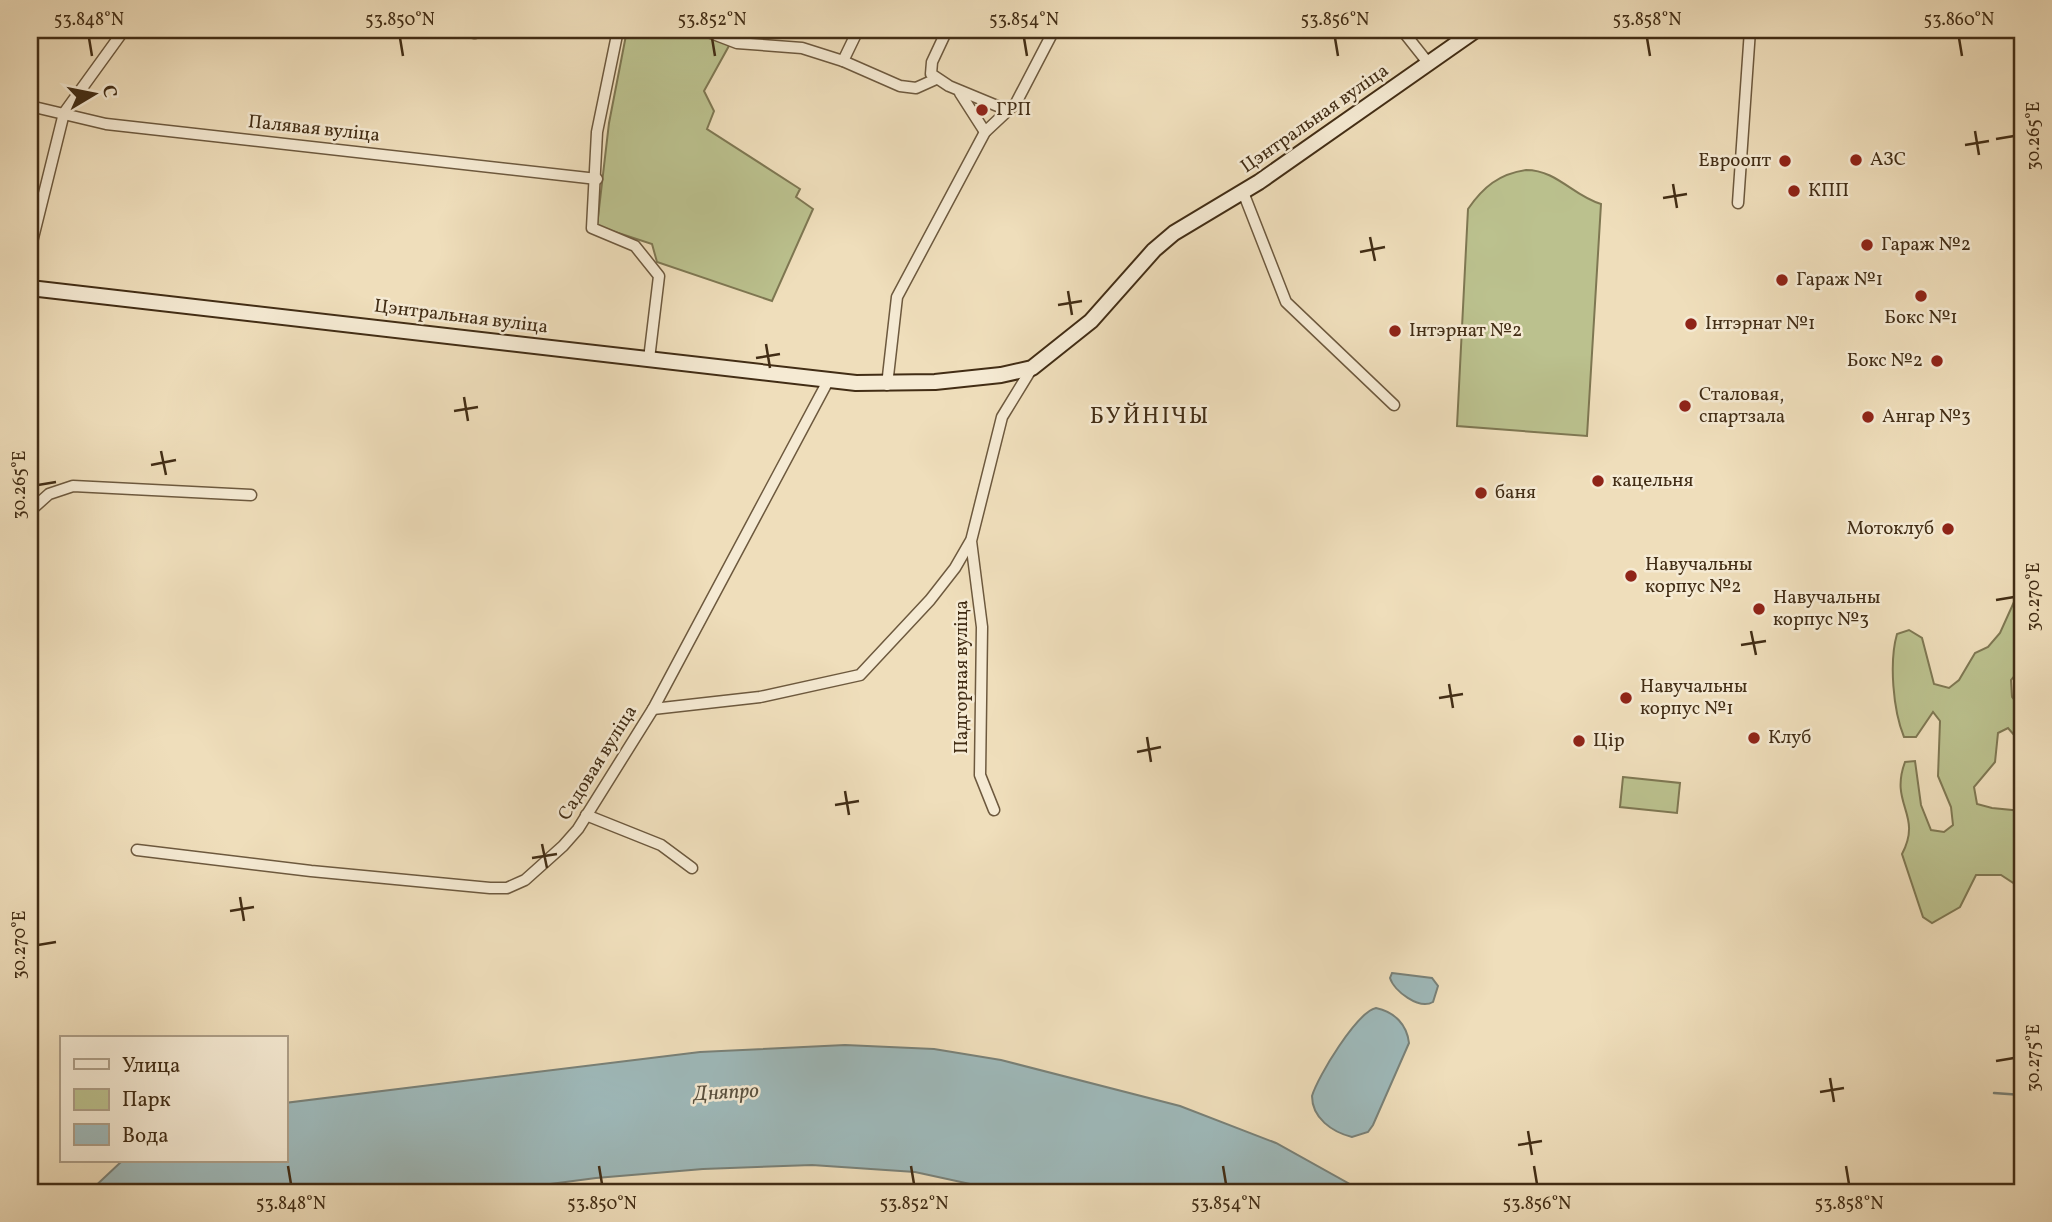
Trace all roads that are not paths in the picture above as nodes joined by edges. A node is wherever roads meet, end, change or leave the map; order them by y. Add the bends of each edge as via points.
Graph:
1 (124, 30) edge
2 (458, 30) edge
3 (618, 30) edge
4 (703, 30) edge
5 (858, 30) edge
6 (947, 30) edge
7 (1054, 30) edge
8 (1402, 30) edge
9 (1476, 30) edge
10 (1750, 30) edge
11 (475, 33) dead end
12 (843, 61) junction
13 (1429, 64) junction
14 (936, 79) junction
15 (957, 90) junction
16 (30, 106) edge
17 (1007, 110) junction
18 (64, 113) junction
19 (985, 132) junction
20 (597, 179) junction
21 (1243, 192) junction
22 (1738, 203) dead end
23 (30, 250) edge
24 (30, 288) edge
25 (649, 359) junction
26 (1032, 368) junction
27 (828, 381) junction
28 (887, 385) junction
29 (1394, 405) dead end
30 (251, 495) dead end
31 (30, 511) edge
32 (971, 541) junction
33 (653, 709) junction
34 (995, 810) dead end
35 (586, 815) junction
36 (137, 850) dead end
37 (692, 867) dead end

1 - 18 street
2 - 11 street
3 - 20 street via 597,132
4 - 12 street via 737,43 802,48
5 - 12 street
6 - 14 street via 930,68
7 - 17 street via 1016,103
8 - 13 street
9 - 13 street, Цэнтральная вуліца
10 - 22 street
12 - 14 street via 900,86 916,88
13 - 21 street, Цэнтральная вуліца
14 - 15 street
15 - 17 street
15 - 19 street
16 - 18 street, Палявая вуліца
17 - 19 street
18 - 20 street, Палявая вуліца via 106,124
18 - 23 street
19 - 28 street via 897,297
20 - 25 street via 592,228 635,246 659,276
21 - 26 street, Цэнтральная вуліца via 1174,233 1091,321
21 - 29 street, Цэнтральная вуліца via 1286,302
24 - 25 street, Цэнтральная вуліца
25 - 27 street, Цэнтральная вуліца
26 - 28 street, Цэнтральная вуліца
26 - 32 street, Падгорная вуліца via 1002,417
27 - 28 street, Цэнтральная вуліца
27 - 33 street, Садовая вуліца
30 - 31 street via 73,486 49,494
32 - 33 street, Падгорная вуліца via 922,610 859,675 760,697
32 - 34 street, Падгорная вуліца via 982,627 981,775
33 - 35 street, Садовая вуліца
35 - 36 street, Садовая вуліца via 564,846 524,880 507,888 311,872
35 - 37 street via 661,845

